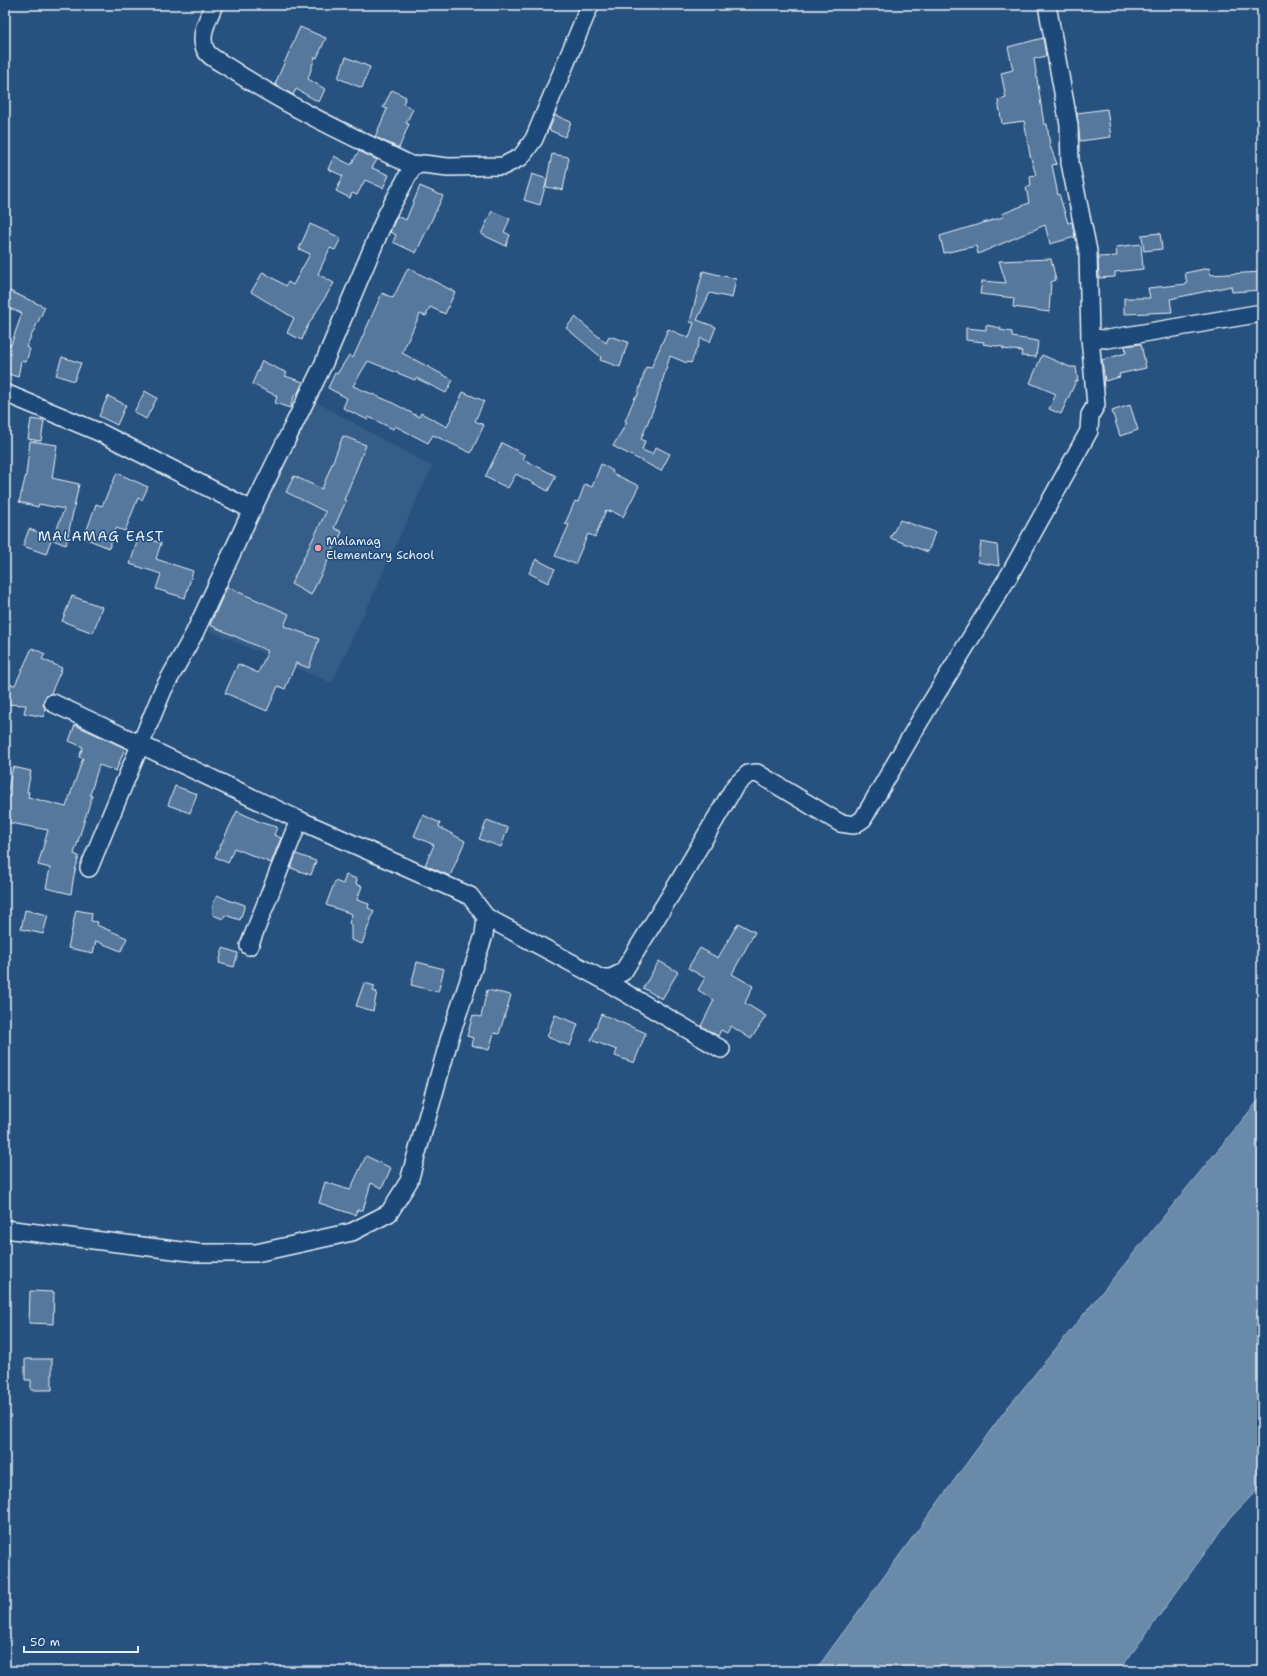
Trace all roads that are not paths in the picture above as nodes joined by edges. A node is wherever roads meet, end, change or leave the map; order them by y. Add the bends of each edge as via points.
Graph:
1 (214, 5) edge
2 (590, 5) edge
3 (1047, 5) edge
4 (413, 166) junction
5 (1262, 313) edge
6 (1090, 338) junction
7 (5, 393) edge
8 (252, 510) junction
9 (53, 703) dead end
10 (140, 744) junction
11 (299, 820) junction
12 (89, 868) dead end
13 (486, 917) junction
14 (249, 946) dead end
15 (600, 978) junction
16 (721, 1049) dead end
17 (5, 1229) edge

1 - 4 street via 204,31 203,42 207,52 249,81 330,127
2 - 4 street via 534,138 522,157 503,166
3 - 6 street via 1067,111 1070,163 1088,251
4 - 8 street via 387,214 323,365
5 - 6 street via 1108,339
6 - 15 street via 1096,404 1090,415 1089,431 1010,574 863,819 854,825 840,823 758,773 748,774 736,786 622,972 611,978
7 - 8 street via 101,433
8 - 10 street via 194,634 163,690
9 - 10 street
10 - 11 street
10 - 12 street
11 - 13 street via 470,896
11 - 14 street
13 - 15 street
13 - 17 street via 484,935 450,1038 408,1181 389,1213 352,1232 256,1253 198,1253
15 - 16 street

